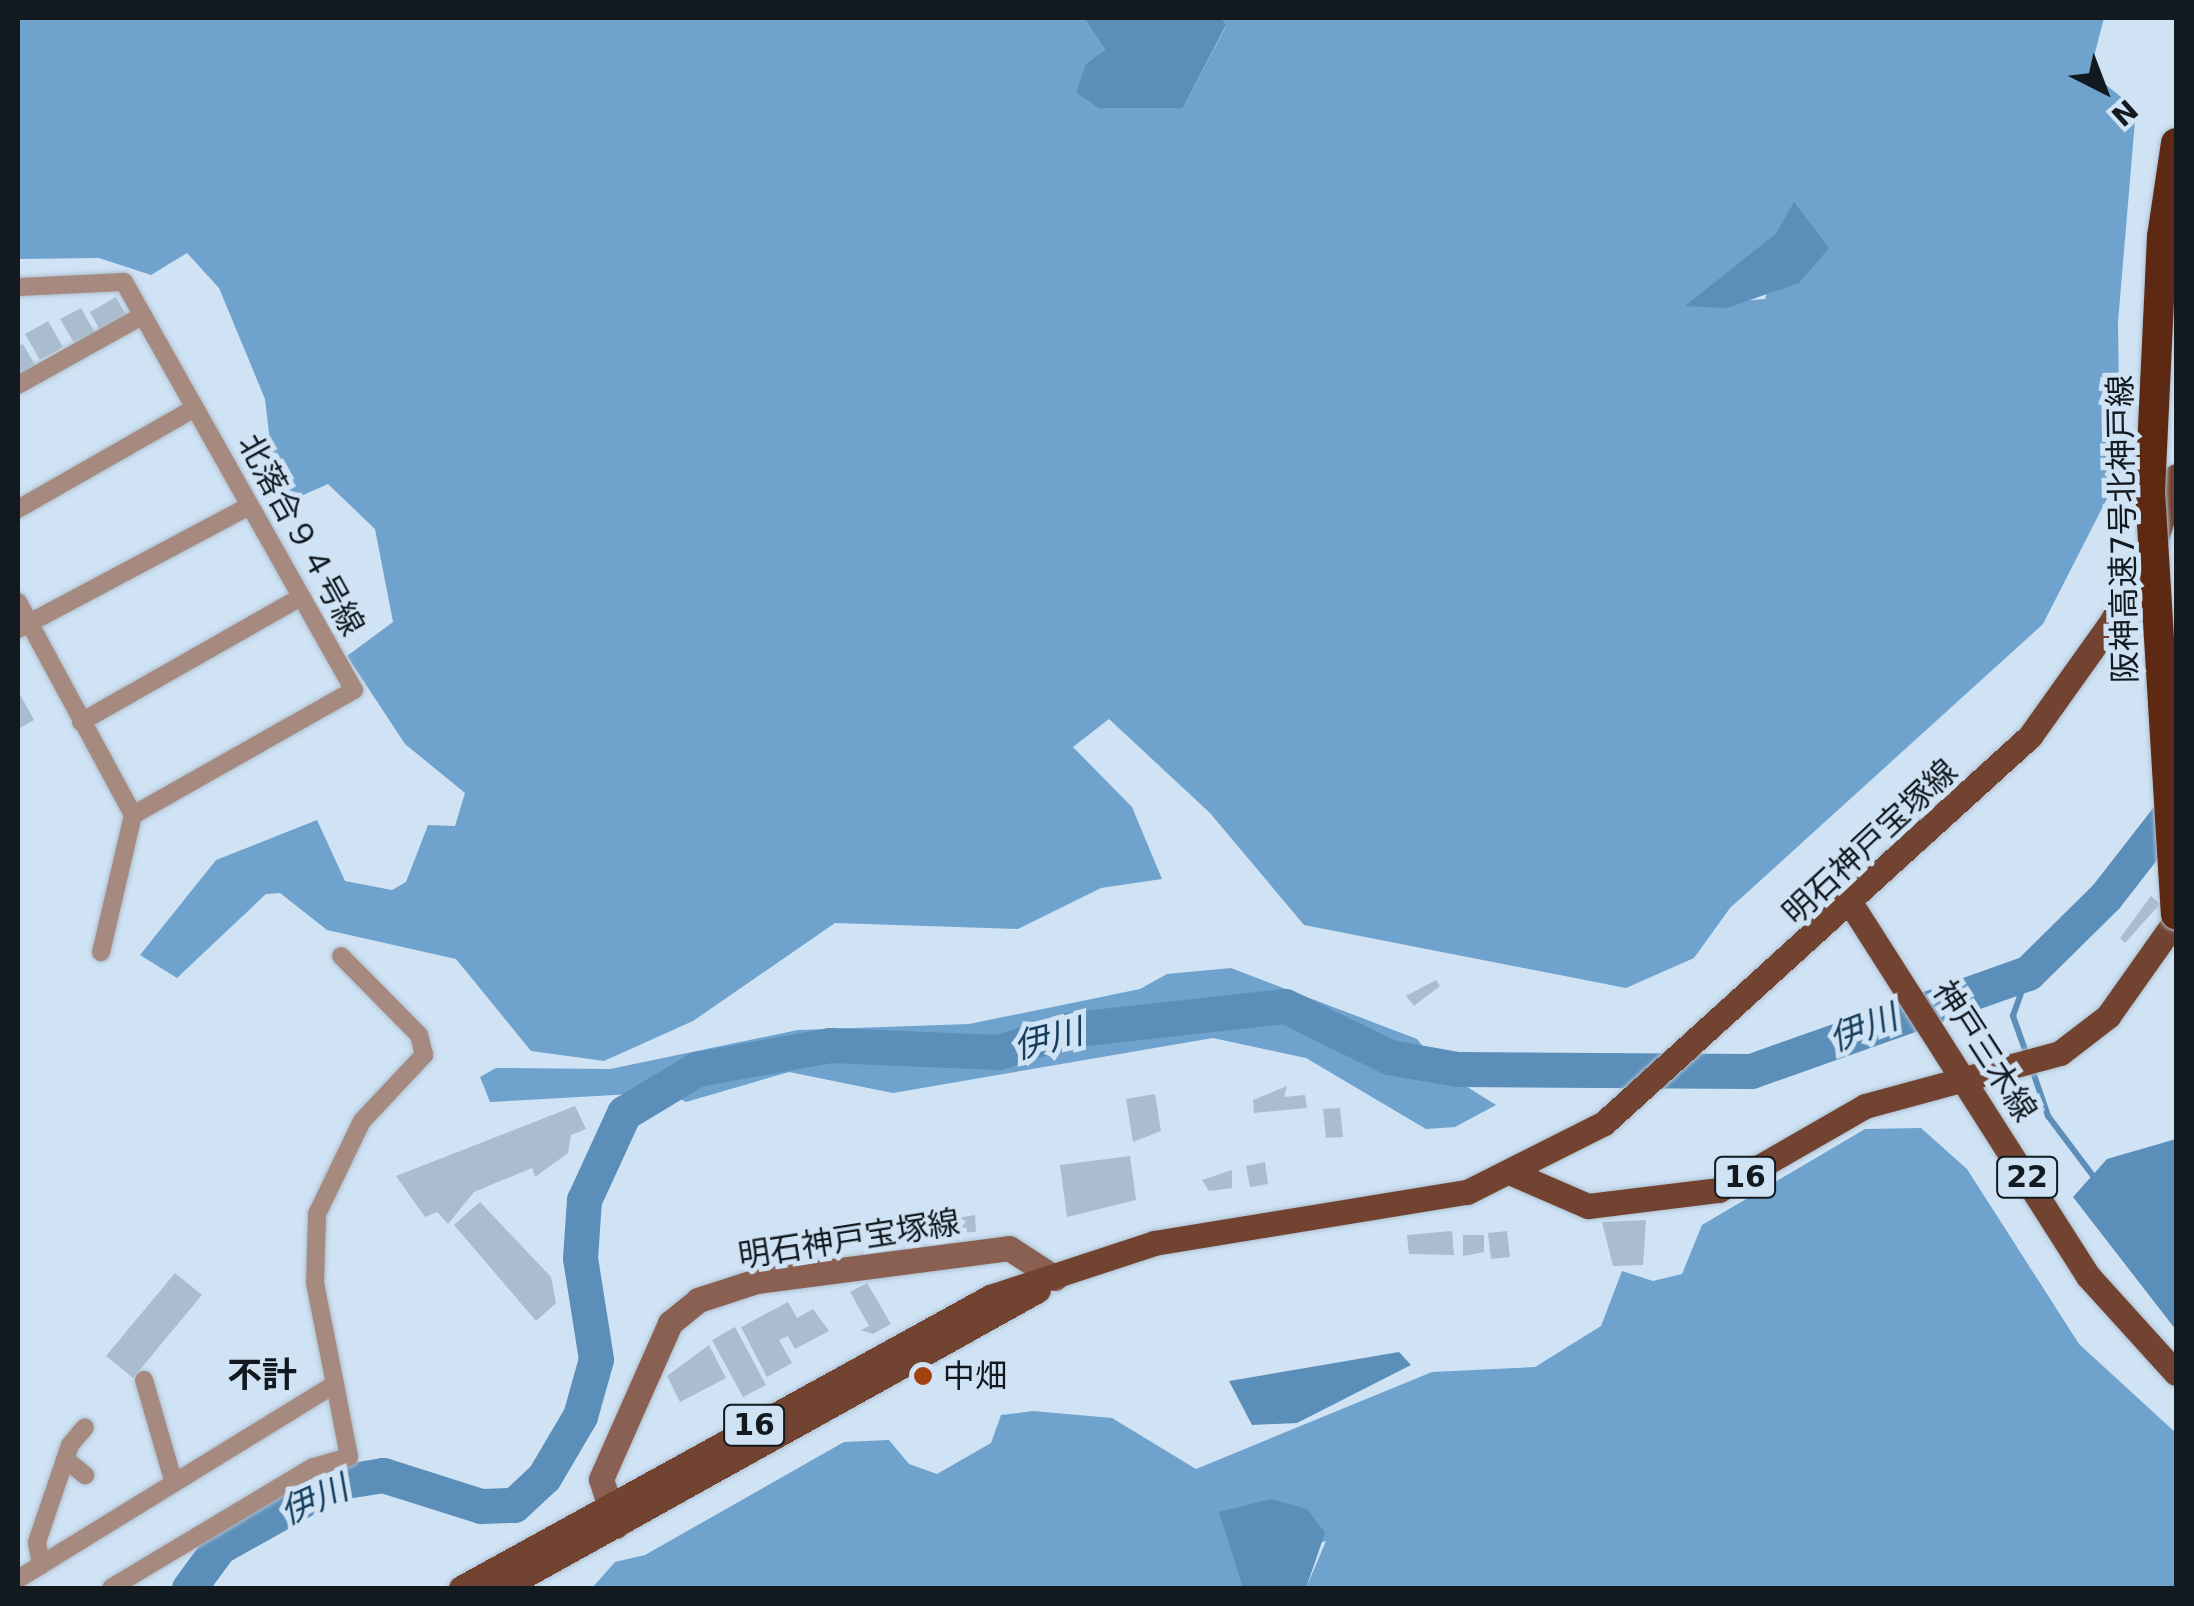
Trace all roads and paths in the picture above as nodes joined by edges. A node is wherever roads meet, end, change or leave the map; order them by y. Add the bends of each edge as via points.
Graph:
1 (2176, 143) edge
2 (18, 287) edge
3 (142, 316) junction
4 (18, 385) edge
5 (195, 408) junction
6 (2176, 476) edge
7 (250, 506) junction
8 (18, 510) edge
9 (301, 597) junction
10 (18, 602) edge
11 (23, 626) edge
12 (81, 722) junction
13 (133, 815) junction
14 (1851, 904) junction
15 (2176, 917) edge
16 (101, 952) dead end
17 (340, 956) dead end
18 (1964, 1080) junction
19 (1514, 1174) junction
20 (1054, 1278) junction
21 (2176, 1373) edge
22 (144, 1380) dead end
23 (335, 1384) junction
24 (85, 1428) dead end
25 (65, 1458) junction
26 (85, 1475) dead end
27 (174, 1483) junction
28 (611, 1516) junction
29 (41, 1565) junction
30 (18, 1579) edge
31 (112, 1588) edge
32 (460, 1588) edge
33 (502, 1588) edge

1 - 15 highway, 阪神高速7号北神戸線, bridge via 2162,237 2150,491
2 - 3 street, 北落合９４号線 via 124,282
3 - 4 street
3 - 5 street, 北落合９４号線
5 - 7 street, 北落合９４号線
5 - 8 street
6 - 14 main road, 明石神戸宝塚線 / 16 via 2155,541 2112,621 2030,736
7 - 9 street, 北落合９４号線
7 - 11 street
9 - 12 street
9 - 13 street, 北落合９４号線 via 354,690
10 - 11 street
11 - 12 street
12 - 13 street
13 - 16 street
14 - 18 main road, 神戸三木線 / 22
14 - 19 main road, 明石神戸宝塚線 / 16 via 1636,1099
15 - 18 main road, 16 via 2108,1016 2060,1053
17 - 23 street via 419,1035 424,1055 362,1122 317,1214 315,1283
18 - 19 main road, 16 via 1864,1106 1766,1167 1683,1200 1588,1206
18 - 21 main road, 神戸三木線 / 22 via 2088,1276
19 - 20 main road, 明石神戸宝塚線 / 16 via 1385,1211 1154,1243
20 - 28 main road, 明石神戸宝塚線 / 16 via 990,1298
20 - 28 street, 明石神戸宝塚線 via 1008,1248 756,1281 698,1300 670,1322 601,1479
22 - 27 street
23 - 27 street
23 - 31 street via 349,1457 314,1467
24 - 25 street
25 - 26 street
25 - 29 street via 37,1542
27 - 29 street
28 - 32 main road, 明石神戸宝塚線 / 16
28 - 33 main road, 明石神戸宝塚線 / 16
29 - 30 street

